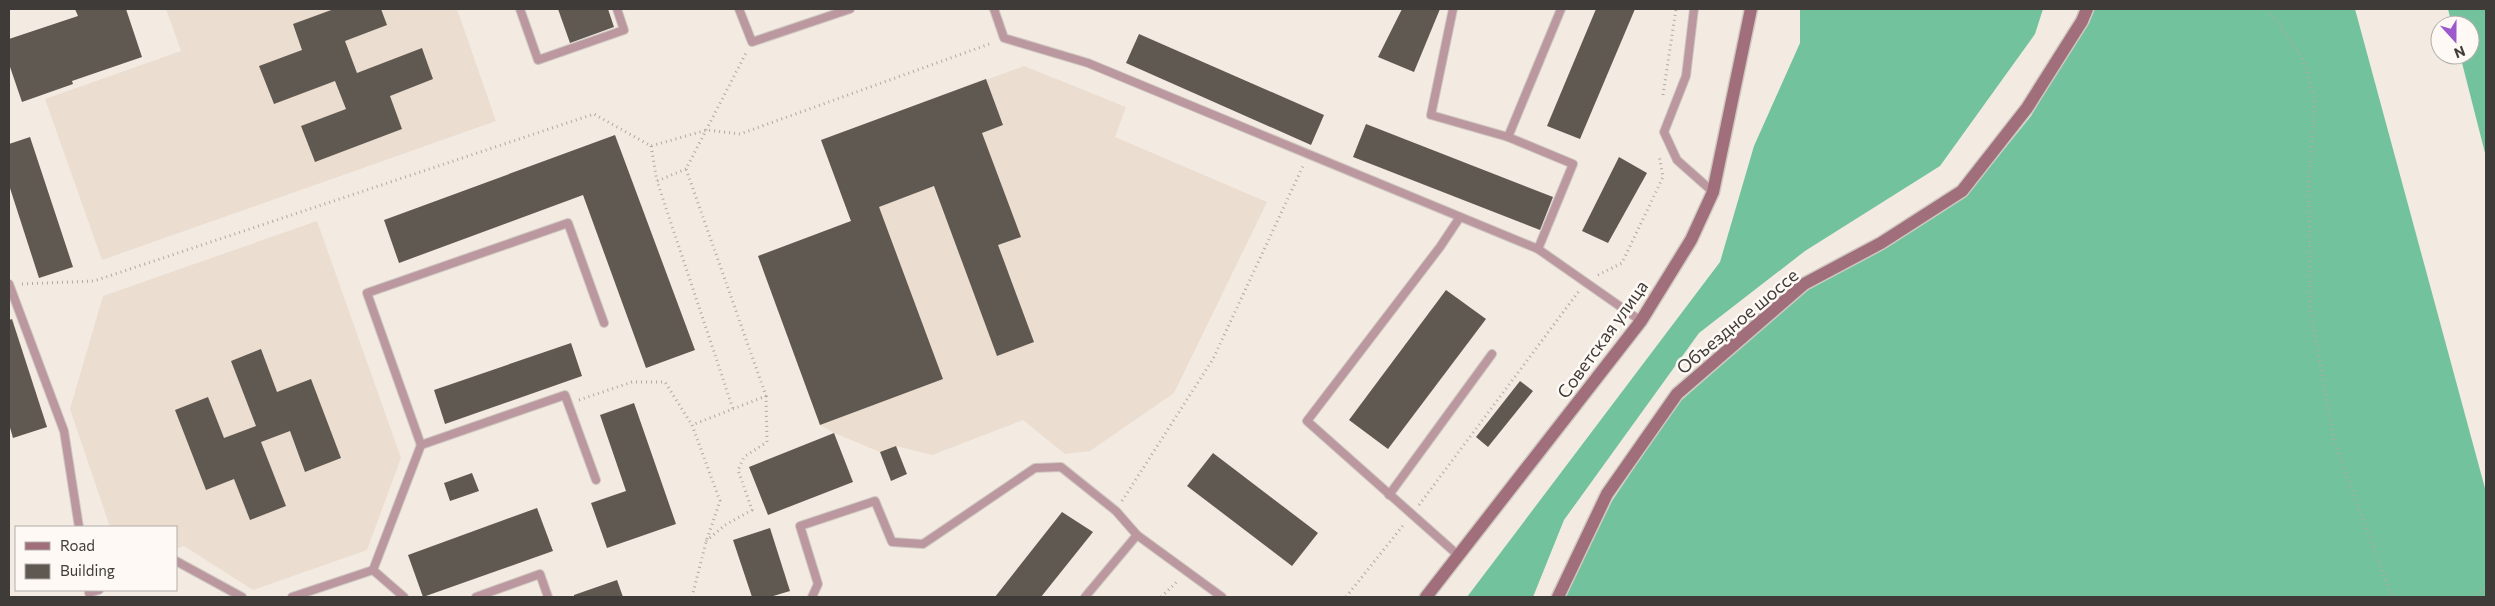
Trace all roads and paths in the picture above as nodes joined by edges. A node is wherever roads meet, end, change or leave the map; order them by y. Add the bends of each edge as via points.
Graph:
1 (520, 9) edge
2 (617, 9) edge
3 (740, 9) edge
4 (850, 9) edge
5 (994, 9) edge
6 (1453, 9) edge
7 (1561, 9) edge
8 (1676, 9) edge
9 (1694, 9) edge
10 (1751, 9) edge
11 (2087, 9) edge
12 (2268, 9) edge
13 (1004, 38) junction
14 (752, 42) junction
15 (1663, 97) dead end
16 (706, 130) junction
17 (1508, 137) junction
18 (651, 146) junction
19 (1658, 152) dead end
20 (1309, 154) junction
21 (686, 169) junction
22 (658, 181) junction
23 (1713, 192) junction
24 (1460, 217) junction
25 (1538, 249) junction
26 (1586, 282) junction
27 (9, 284) edge
28 (1642, 321) junction
29 (604, 323) dead end
30 (1492, 354) dead end
31 (766, 396) junction
32 (568, 404) junction
33 (733, 409) junction
34 (692, 425) junction
35 (421, 445) junction
36 (596, 480) dead end
37 (1389, 495) junction
38 (1116, 511) junction
39 (1412, 515) junction
40 (79, 526) edge
41 (1137, 535) junction
42 (706, 542) junction
43 (1459, 556) junction
44 (178, 562) edge
45 (373, 570) junction
46 (1188, 570) junction
47 (2486, 587) edge
48 (242, 597) edge
49 (292, 597) edge
50 (404, 597) edge
51 (476, 597) edge
52 (548, 597) edge
53 (692, 597) edge
54 (812, 597) edge
55 (1085, 597) edge
56 (1161, 597) edge
57 (1222, 597) edge
58 (1346, 597) edge
59 (1426, 597) edge
60 (1558, 597) edge
61 (2392, 597) edge
62 (2472, 597) edge

1 - 2 lane via 538,60 624,30
3 - 14 lane
4 - 14 lane
5 - 13 lane
6 - 17 lane via 1431,115
7 - 17 lane
8 - 15 path
9 - 23 lane via 1686,76 1664,132 1677,160
10 - 23 street, Советская улица
11 - 60 street, Объездное шоссе via 2028,108 1962,191 1881,243 1804,284 1677,394 1607,494
12 - 61 path via 2303,59 2315,99 2309,177 2310,308 2334,441
13 - 16 path via 740,134
13 - 20 lane via 1088,63
14 - 16 path
16 - 18 path
16 - 21 path
17 - 25 lane via 1572,164
18 - 22 path
18 - 27 path via 594,114 94,281
19 - 26 path via 1663,177 1622,263
20 - 24 lane
20 - 38 path via 1213,358
21 - 22 path
21 - 31 path
22 - 33 path
23 - 28 street, Советская улица via 1691,240
24 - 25 lane
24 - 37 lane via 1307,421
25 - 26 lane
26 - 28 lane
26 - 39 path
27 - 40 lane via 64,430
28 - 43 street, Советская улица
29 - 35 lane via 568,223 367,293
30 - 37 lane
31 - 33 path
31 - 42 path via 767,442 744,457 738,470 752,510 725,525
32 - 34 path via 632,382 665,382
32 - 35 lane via 565,395
32 - 36 lane
33 - 34 path
34 - 42 path via 720,501
35 - 45 lane
37 - 39 lane
38 - 41 lane
38 - 54 lane via 1061,467 1035,468 923,544 892,542 875,501 800,526 818,584
39 - 43 lane
39 - 58 path
41 - 46 lane
41 - 55 lane
42 - 53 path
43 - 59 street, Советская улица
44 - 48 lane
45 - 49 lane
45 - 50 lane
46 - 56 path
46 - 57 lane
47 - 62 path
51 - 52 lane via 540,574

